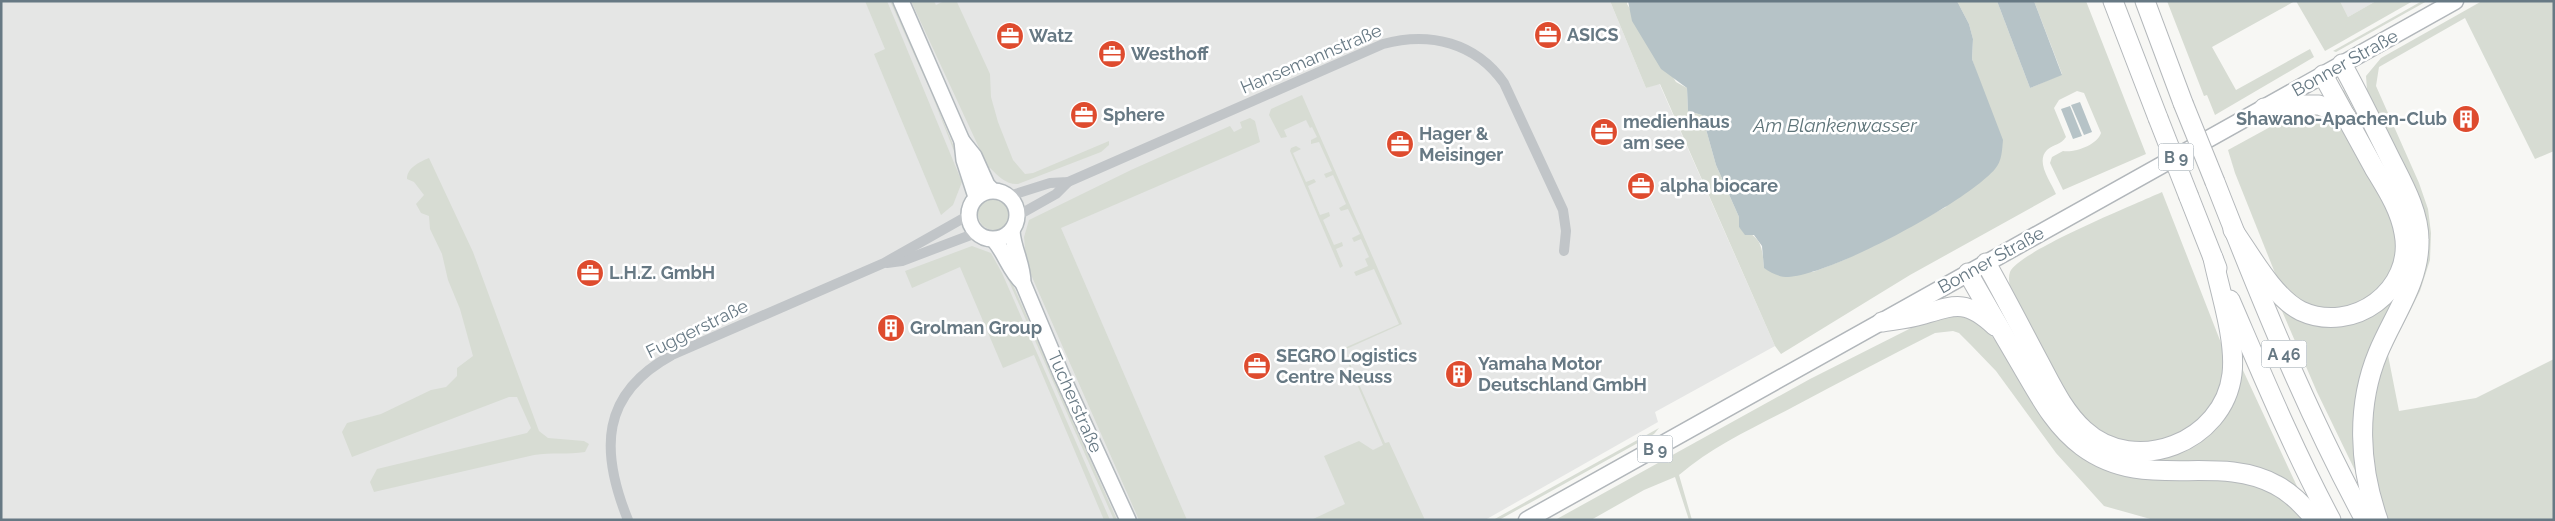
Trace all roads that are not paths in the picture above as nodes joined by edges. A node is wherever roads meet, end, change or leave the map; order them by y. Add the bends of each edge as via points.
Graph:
1 (901, 1) edge
2 (2113, 1) edge
3 (2145, 1) edge
4 (2455, 1) edge
5 (2342, 64) junction
6 (2323, 75) junction
7 (2264, 108) junction
8 (2346, 116) junction
9 (962, 141) junction
10 (1068, 182) junction
11 (992, 190) junction
12 (1009, 196) junction
13 (976, 197) junction
14 (968, 215) junction
15 (1017, 216) junction
16 (2233, 230) junction
17 (1012, 231) junction
18 (976, 232) junction
19 (994, 240) junction
20 (1564, 252) dead end
21 (2213, 258) junction
22 (884, 263) junction
23 (1986, 263) junction
24 (1968, 273) junction
25 (1023, 283) junction
26 (1882, 322) junction
27 (2001, 331) junction
28 (628, 520) edge
29 (1128, 520) edge
30 (1527, 520) edge
31 (2316, 520) edge
32 (2331, 520) edge
33 (2364, 520) edge
34 (2378, 520) edge

1 - 9 main road
2 - 21 highway, A 46, bridge
3 - 16 highway, A 46, bridge
4 - 5 main road, Bonner Straße / B 9
5 - 6 main road, Bonner Straße / B 9
5 - 34 highway via 2406,190 2419,238 2416,272 2378,353 2365,397 2363,452 2366,478
6 - 7 main road, Bonner Straße / B 9
6 - 8 highway
7 - 8 highway via 2288,111 2305,105 2319,105
7 - 23 main road, Bonner Straße / B 9
8 - 16 highway via 2392,200 2405,234 2402,268 2388,293 2361,312 2345,317 2329,318 2300,310 2279,294
9 - 11 main road
9 - 13 main road via 964,160
10 - 12 street, Hansemannstraße via 1050,183
10 - 15 street, Hansemannstraße via 1056,194
10 - 20 street, Hansemannstraße via 1372,48 1393,42 1433,39 1450,42 1474,53 1504,83 1563,210
11 - 12 main road
11 - 13 main road
12 - 15 main road
13 - 14 main road
14 - 18 main road
14 - 22 street, Fuggerstraße
15 - 17 main road
16 - 33 highway, A 46 via 2278,343
17 - 19 main road
17 - 25 main road, Tucherstraße via 1012,240 1023,268
18 - 19 main road
18 - 22 street, Fuggerstraße via 902,261
19 - 25 main road, Tucherstraße via 1012,273
21 - 23 highway via 2231,344 2230,387 2211,420 2192,437 2170,448 2145,452 2108,445 2084,431 2076,422 2055,392
21 - 32 highway, A 46 via 2267,388
22 - 28 street, Fuggerstraße via 672,355 638,379 616,414 610,450 612,474
23 - 24 main road, Bonner Straße / B 9
24 - 26 main road, Bonner Straße / B 9
24 - 27 highway
25 - 29 main road, Tucherstraße
26 - 27 highway via 1955,305 1977,312
26 - 30 main road, Bonner Straße / B 9
27 - 31 highway via 2056,422 2099,458 2135,470 2226,472 2258,478 2287,492

